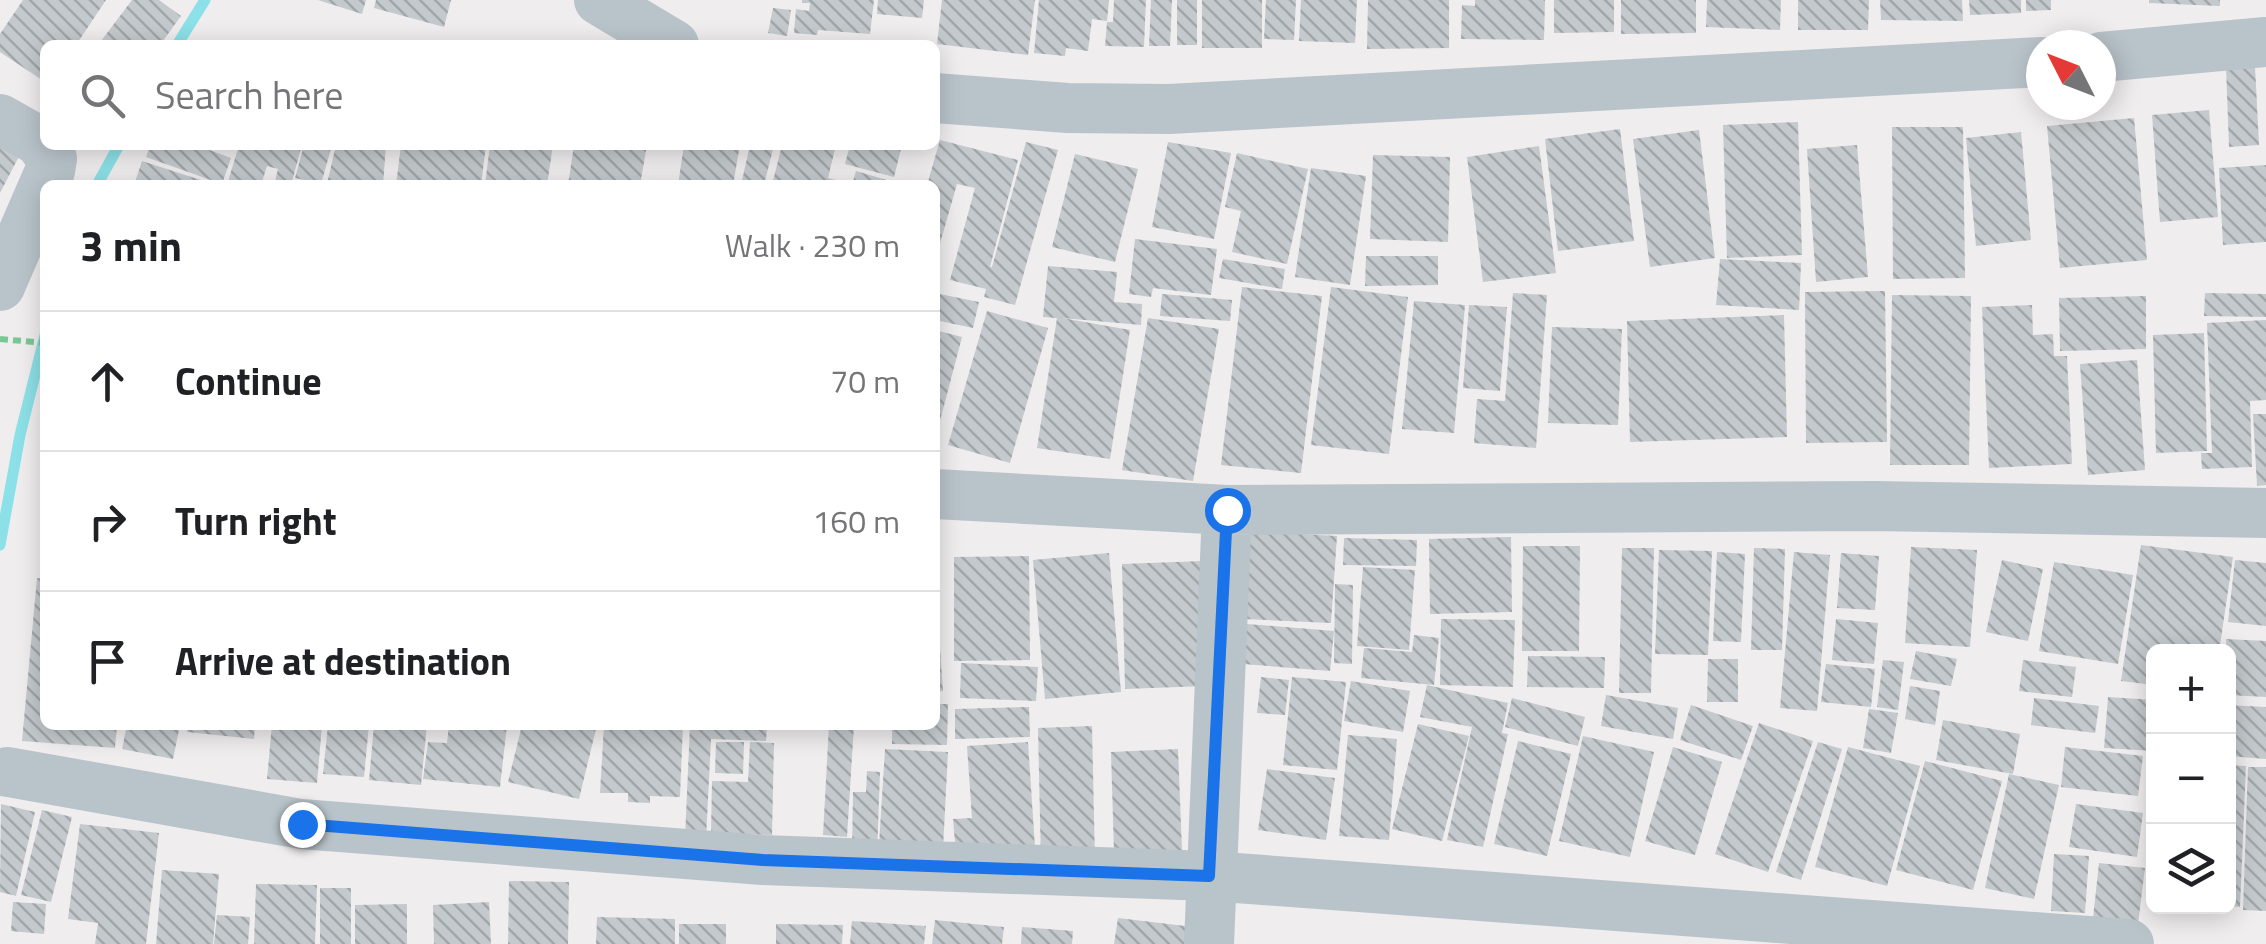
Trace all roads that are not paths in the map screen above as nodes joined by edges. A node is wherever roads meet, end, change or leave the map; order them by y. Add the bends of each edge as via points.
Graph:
1 (623, 7) edge
2 (667, 40) edge
3 (2266, 42) edge
4 (2116, 56) edge
5 (2026, 63) edge
6 (940, 98) edge
7 (0, 119) edge
8 (40, 142) edge
9 (46, 150) edge
10 (46, 180) edge
11 (40, 194) edge
12 (0, 286) edge
13 (940, 494) edge
14 (1227, 510) junction
15 (2266, 513) edge
16 (8, 772) dead end
17 (1209, 876) junction
18 (1208, 944) edge
19 (2129, 944) edge

1 - 2 street
3 - 4 street
5 - 6 street via 1169,109
7 - 8 street
9 - 10 street via 52,159
11 - 12 street
13 - 14 street
14 - 15 street via 1874,506
14 - 17 street
16 - 17 street via 302,824 763,860
17 - 18 street
17 - 19 street

